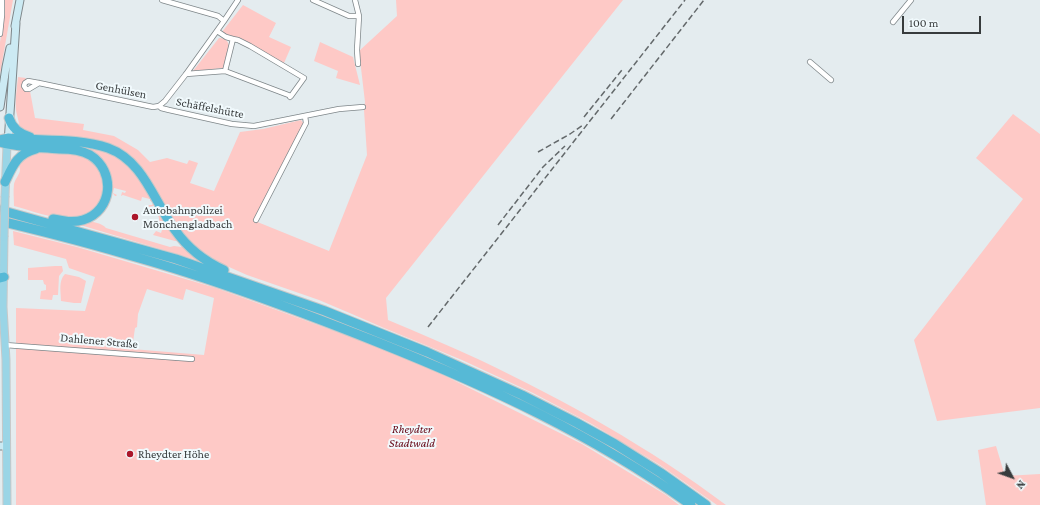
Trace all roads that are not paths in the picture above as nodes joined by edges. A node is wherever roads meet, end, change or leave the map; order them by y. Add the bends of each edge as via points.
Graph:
1 (2, 0) edge
2 (20, 0) edge
3 (162, 0) edge
4 (238, 0) edge
5 (314, 0) edge
6 (355, 0) edge
7 (911, 0) edge
8 (359, 16) junction
9 (224, 20) junction
10 (894, 22) dead end
11 (16, 23) junction
12 (217, 31) junction
13 (0, 34) edge
14 (233, 39) junction
15 (810, 62) dead end
16 (358, 64) dead end
17 (225, 71) junction
18 (186, 74) junction
19 (831, 80) dead end
20 (39, 83) dead end
21 (159, 106) junction
22 (0, 107) edge
23 (363, 108) dead end
24 (305, 116) junction
25 (9, 118) junction
26 (49, 140) junction
27 (4, 141) edge
28 (65, 149) junction
29 (5, 182) junction
30 (0, 210) edge
31 (14, 213) junction
32 (256, 220) dead end
33 (0, 221) edge
34 (1, 277) edge
35 (267, 290) junction
36 (5, 345) junction
37 (192, 359) dead end
38 (3, 446) edge
39 (7, 505) edge
40 (691, 505) edge
41 (706, 505) edge

1 - 13 street
2 - 11 main road
3 - 9 street
4 - 9 street, Genhülsen
5 - 8 street via 348,16
6 - 8 street
7 - 10 street
8 - 16 street
9 - 12 street, Genhülsen
11 - 22 main road
11 - 25 main road
12 - 14 street
12 - 18 street, Genhülsen
14 - 17 street
14 - 17 street via 250,46 304,78 290,97
15 - 19 street
17 - 18 street
18 - 21 street, Genhülsen
20 - 21 street, Genhülsen via 153,107
21 - 24 street, Schäffelshütte via 254,126
23 - 24 street, Schäffelshütte via 339,109
24 - 32 street via 306,123
25 - 26 highway via 22,134
25 - 27 main road
26 - 27 highway
26 - 35 highway via 81,142 108,148 122,156 143,177 174,229 193,250 216,267
27 - 28 highway
27 - 29 main road
28 - 29 highway via 36,149 25,152
28 - 31 highway via 85,153 96,159 103,167 108,190 99,210 78,221
29 - 34 main road, bridge
30 - 31 highway
31 - 35 highway via 176,259
33 - 40 highway via 184,272 282,305 402,352 496,393 576,432 647,474
34 - 36 main road
35 - 41 highway via 414,346 522,395 616,444
36 - 37 street, Dahlener Straße
36 - 38 main road
38 - 39 main road

